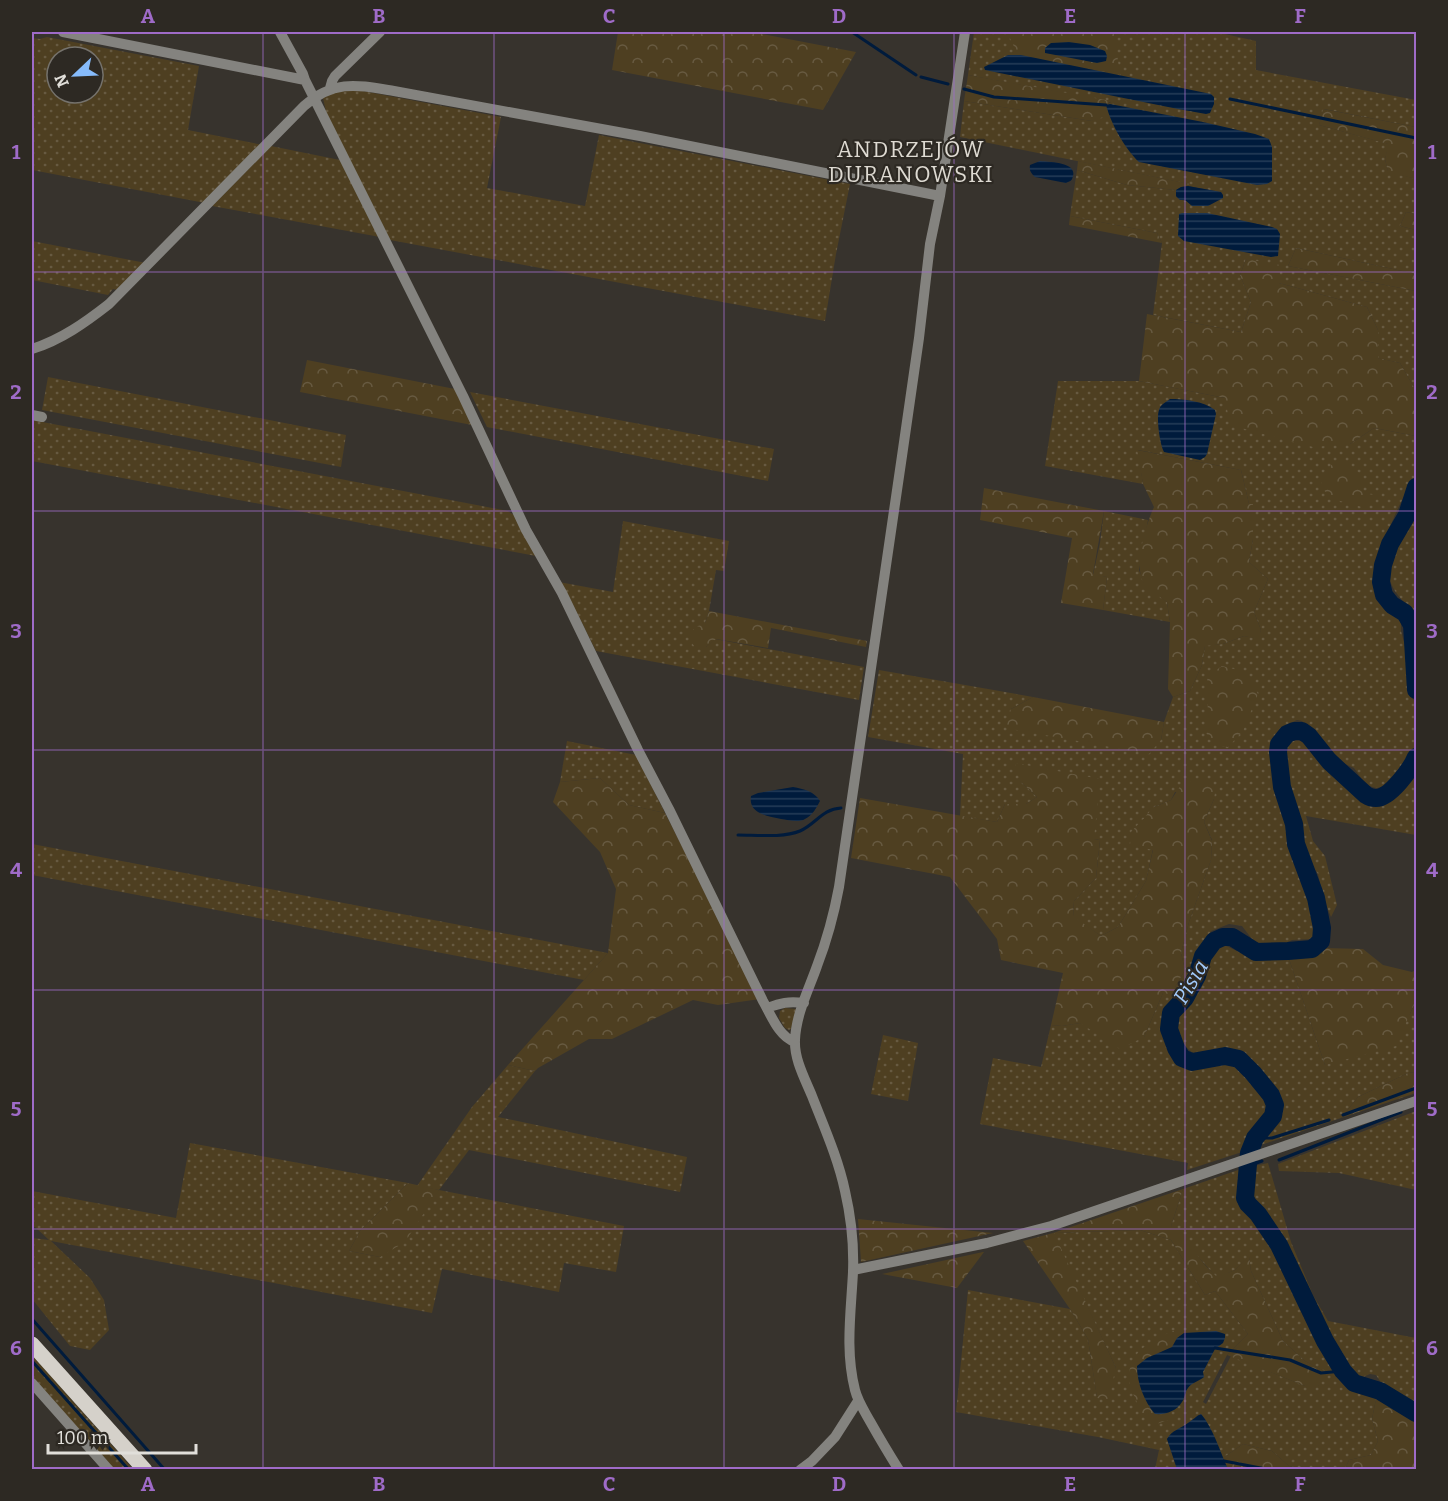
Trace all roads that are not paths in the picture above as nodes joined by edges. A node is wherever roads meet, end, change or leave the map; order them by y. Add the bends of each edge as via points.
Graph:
1 (63, 32) edge
2 (280, 32) edge
3 (380, 32) edge
4 (965, 32) edge
5 (305, 80) junction
6 (330, 88) junction
7 (313, 98) junction
8 (940, 196) junction
9 (32, 349) edge
10 (804, 1003) junction
11 (767, 1008) junction
12 (795, 1042) junction
13 (1416, 1101) edge
14 (853, 1270) junction
15 (32, 1344) edge
16 (32, 1383) edge
17 (858, 1401) junction
18 (109, 1470) edge
19 (145, 1470) edge
20 (800, 1470) edge
21 (899, 1470) edge

1 - 5 street
2 - 5 street
3 - 6 street via 335,76
4 - 8 street
5 - 7 street
6 - 7 street
6 - 8 street via 386,90
7 - 9 street via 110,304 62,336
7 - 11 street
8 - 10 street via 839,887
10 - 11 street via 782,1002
10 - 12 street
11 - 12 street via 781,1031
12 - 14 street via 841,1173 851,1222
13 - 14 street via 1051,1226
14 - 17 street via 850,1350
15 - 19 main road
16 - 18 street
17 - 20 street via 835,1437
17 - 21 street

